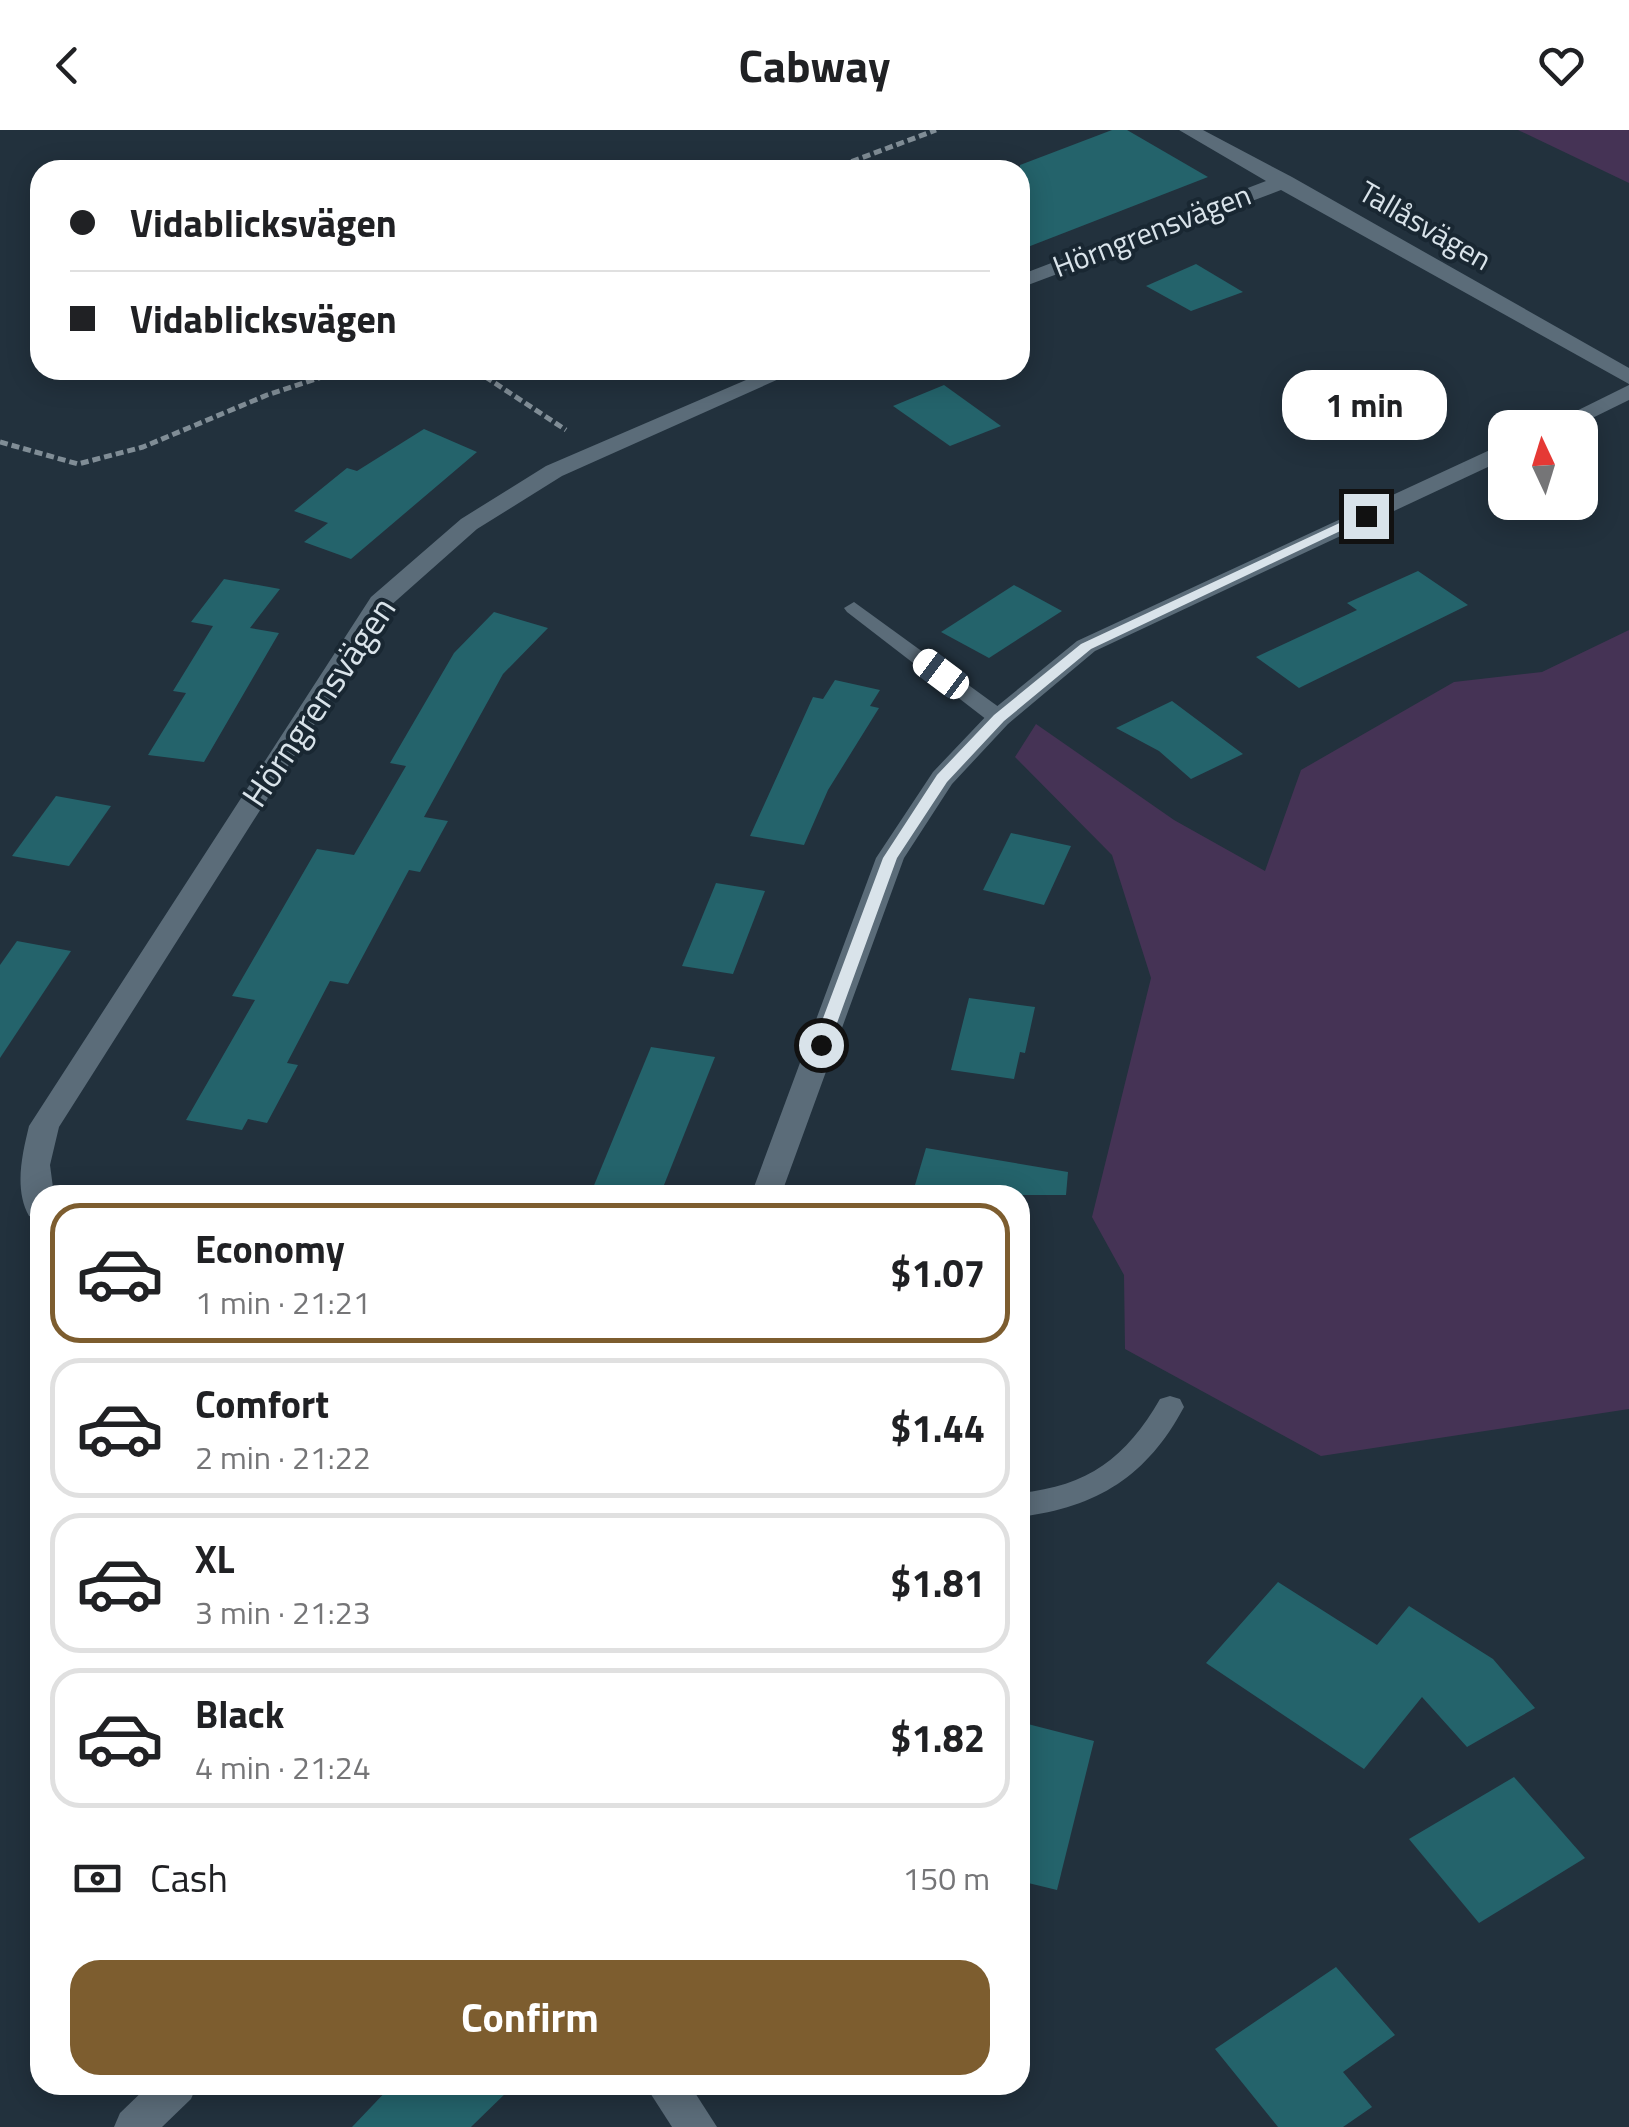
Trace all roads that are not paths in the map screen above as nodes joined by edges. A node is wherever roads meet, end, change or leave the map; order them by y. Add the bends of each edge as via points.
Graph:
1 (1189, 130) edge
2 (1285, 181) junction
3 (1030, 278) edge
4 (1629, 377) edge
5 (764, 380) edge
6 (1629, 392) edge
7 (1591, 410) edge
8 (1488, 458) edge
9 (854, 608) dead end
10 (999, 718) junction
11 (37, 1185) edge
12 (770, 1185) edge
13 (1170, 1407) dead end
14 (1030, 1504) edge
15 (166, 2095) edge
16 (673, 2095) edge
17 (134, 2127) edge
18 (697, 2127) edge

1 - 2 street, Tallåsvägen
2 - 3 street, Hörngrensvägen
2 - 4 street, Tallåsvägen
5 - 11 street, Hörngrensvägen via 598,449 469,524 380,602 44,1126
6 - 7 street
8 - 10 street via 1086,646
9 - 10 lane
10 - 12 street via 942,778 890,858
13 - 14 lane via 1145,1448 1109,1477
15 - 17 street
16 - 18 street

